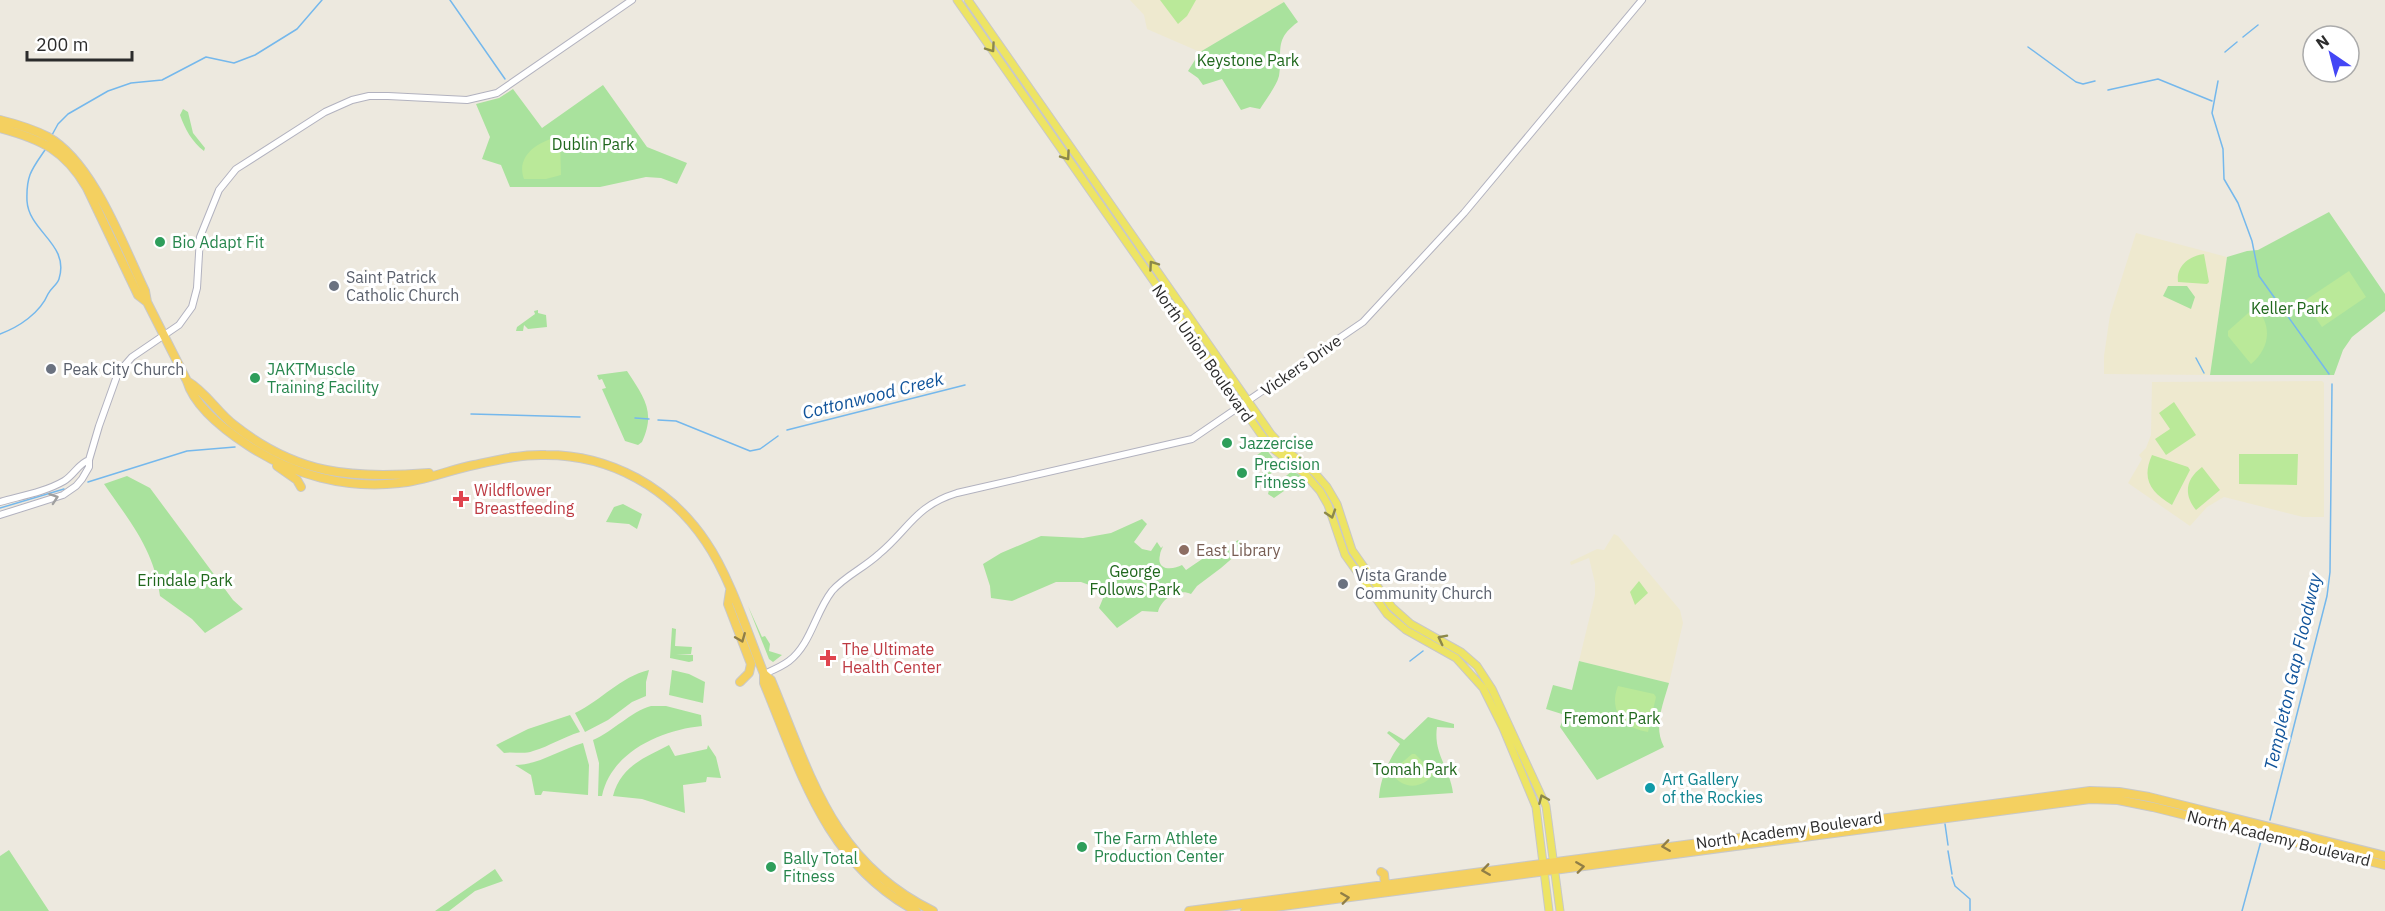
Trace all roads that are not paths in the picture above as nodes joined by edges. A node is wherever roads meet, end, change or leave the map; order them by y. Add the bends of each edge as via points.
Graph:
1 (632, 0) edge
2 (957, 0) edge
3 (968, 0) edge
4 (1642, 0) edge
5 (0, 120) edge
6 (0, 128) edge
7 (32, 134) junction
8 (1184, 325) junction
9 (163, 336) junction
10 (1208, 344) junction
11 (187, 381) junction
12 (1248, 402) junction
13 (1241, 407) junction
14 (256, 451) junction
15 (89, 460) junction
16 (1289, 462) junction
17 (321, 469) junction
18 (445, 472) junction
19 (1314, 472) junction
20 (315, 476) junction
21 (301, 487) dead end
22 (0, 502) edge
23 (0, 515) edge
24 (730, 591) junction
25 (764, 674) junction
26 (740, 682) dead end
27 (784, 731) junction
28 (805, 762) junction
29 (824, 823) junction
30 (2385, 856) edge
31 (1555, 861) junction
32 (1544, 862) junction
33 (866, 865) junction
34 (2385, 865) edge
35 (1556, 871) junction
36 (1545, 872) junction
37 (916, 911) edge
38 (933, 911) edge
39 (1189, 911) edge
40 (1245, 911) edge
41 (1549, 911) edge
42 (1560, 911) edge

1 - 9 main road via 497,93 467,100 388,96 352,100 325,112 240,166 221,186 202,231 192,307 179,325
2 -> 8 main road, North Union Boulevard
10 -> 3 main road, North Union Boulevard
4 - 12 main road, Vickers Drive via 1464,213 1367,318
5 - 7 highway
6 - 7 highway
7 - 9 highway via 77,160 92,183
8 - 10 main road via 1191,326
8 - 13 main road, North Union Boulevard
9 - 11 highway
9 - 15 main road via 132,357 118,373
10 - 12 main road, North Union Boulevard
11 - 14 highway via 190,392 208,413
11 - 17 highway via 248,436 284,456
12 - 13 main road, Vickers Drive
12 - 19 main road, North Union Boulevard via 1280,444
13 - 16 main road, North Union Boulevard via 1267,442
13 - 25 main road, Vickers Drive via 1187,441 939,500 914,516 881,553 839,585 824,603 800,650
14 - 20 highway
14 - 21 highway via 295,478
15 - 22 main road via 62,482
23 -> 15 main road via 69,492 86,474
16 - 19 main road via 1294,460
16 -> 32 main road, North Union Boulevard via 1324,497 1345,555 1387,614 1406,630 1456,658 1483,688 1534,798
17 - 18 highway via 375,477
17 - 20 highway
18 - 20 highway via 389,484 349,483
18 - 24 highway via 546,455 598,462 624,471 664,495 692,522 716,559
31 -> 19 main road, North Union Boulevard via 1546,806 1492,689 1477,666 1461,652 1412,624 1392,607 1352,550 1337,504
24 - 25 highway
24 -> 26 highway via 728,604 751,664
25 - 27 highway
25 - 28 highway via 771,680
27 - 28 main road
27 - 29 highway
28 - 33 highway via 837,829
29 - 33 highway via 830,825 857,862
29 - 37 highway via 867,876
30 -> 31 highway, North Academy Boulevard via 2149,797 2090,791
31 - 32 highway, North Academy Boulevard
31 - 35 main road, North Union Boulevard
32 - 36 main road, North Union Boulevard
32 -> 39 highway, North Academy Boulevard
33 - 38 highway via 889,885
35 -> 34 highway, North Academy Boulevard via 2090,799 2153,807
35 - 36 highway, North Academy Boulevard
35 - 42 main road, North Union Boulevard
40 -> 36 highway, North Academy Boulevard
36 - 41 main road, North Union Boulevard

